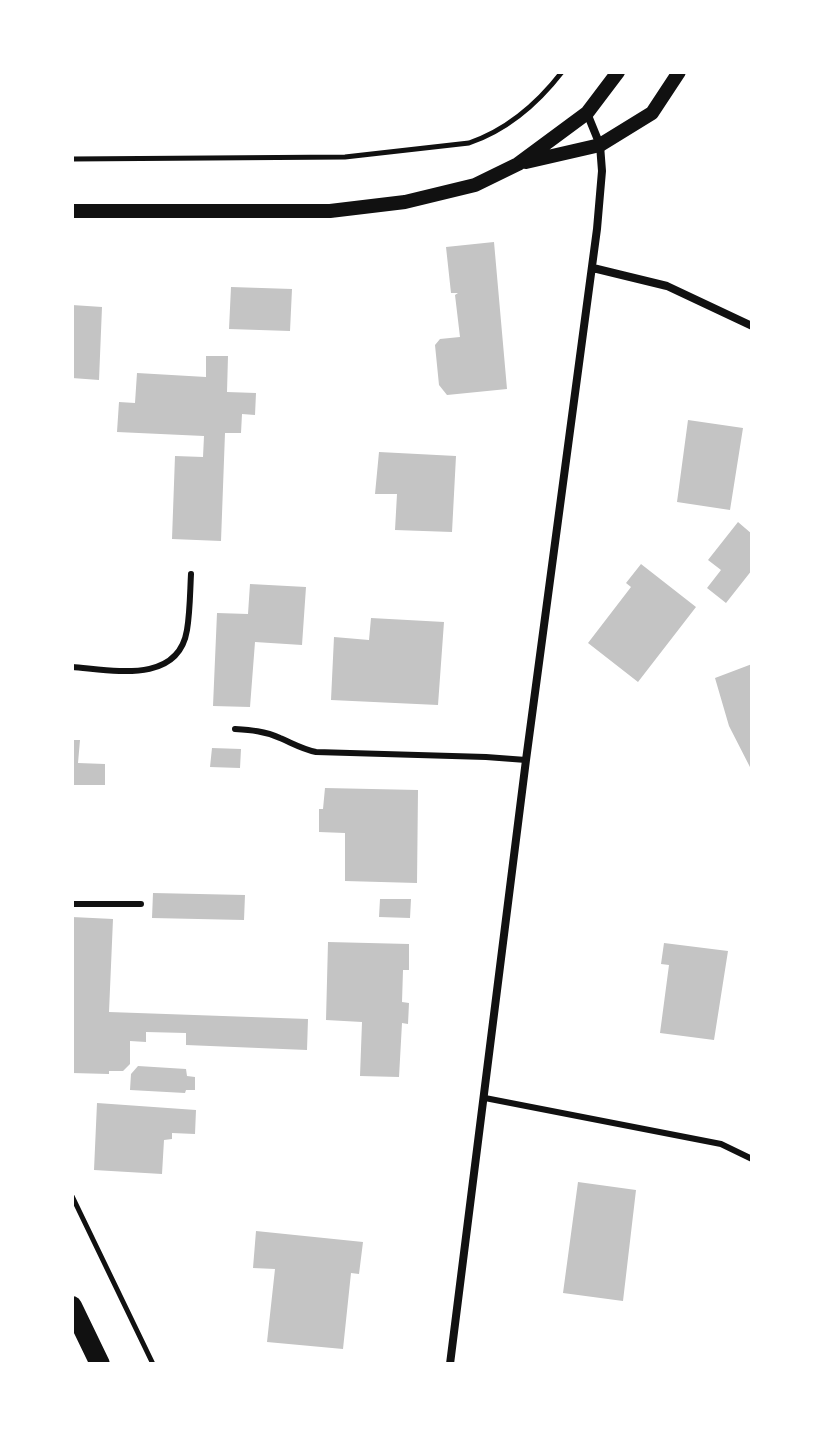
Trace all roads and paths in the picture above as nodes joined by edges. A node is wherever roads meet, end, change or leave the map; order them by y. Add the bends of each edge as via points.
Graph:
1 (552, 72) edge
2 (618, 72) edge
3 (679, 72) edge
4 (560, 75) edge
5 (587, 113) junction
6 (600, 145) junction
7 (72, 159) edge
8 (518, 164) junction
9 (72, 211) edge
10 (593, 268) junction
11 (752, 326) edge
12 (191, 574) dead end
13 (72, 667) edge
14 (235, 729) dead end
15 (526, 760) junction
16 (72, 904) edge
17 (141, 904) dead end
18 (485, 1098) junction
19 (752, 1159) edge
20 (72, 1196) edge
21 (72, 1306) edge
22 (100, 1364) edge
23 (153, 1364) edge
24 (450, 1364) edge

1 - 4 path
2 - 5 street
3 - 6 street via 652,113
4 - 7 path via 535,104 469,143 345,157
5 - 6 street
5 - 8 street
6 - 8 street
6 - 10 street
8 - 9 street via 475,185 405,202 330,211
10 - 11 street via 667,286
10 - 15 street
12 - 13 lane via 187,632 171,660 134,671
14 - 15 lane via 263,732 316,752
15 - 18 street
16 - 17 lane
18 - 19 lane via 721,1144
18 - 24 street
20 - 23 path
21 - 22 main road

